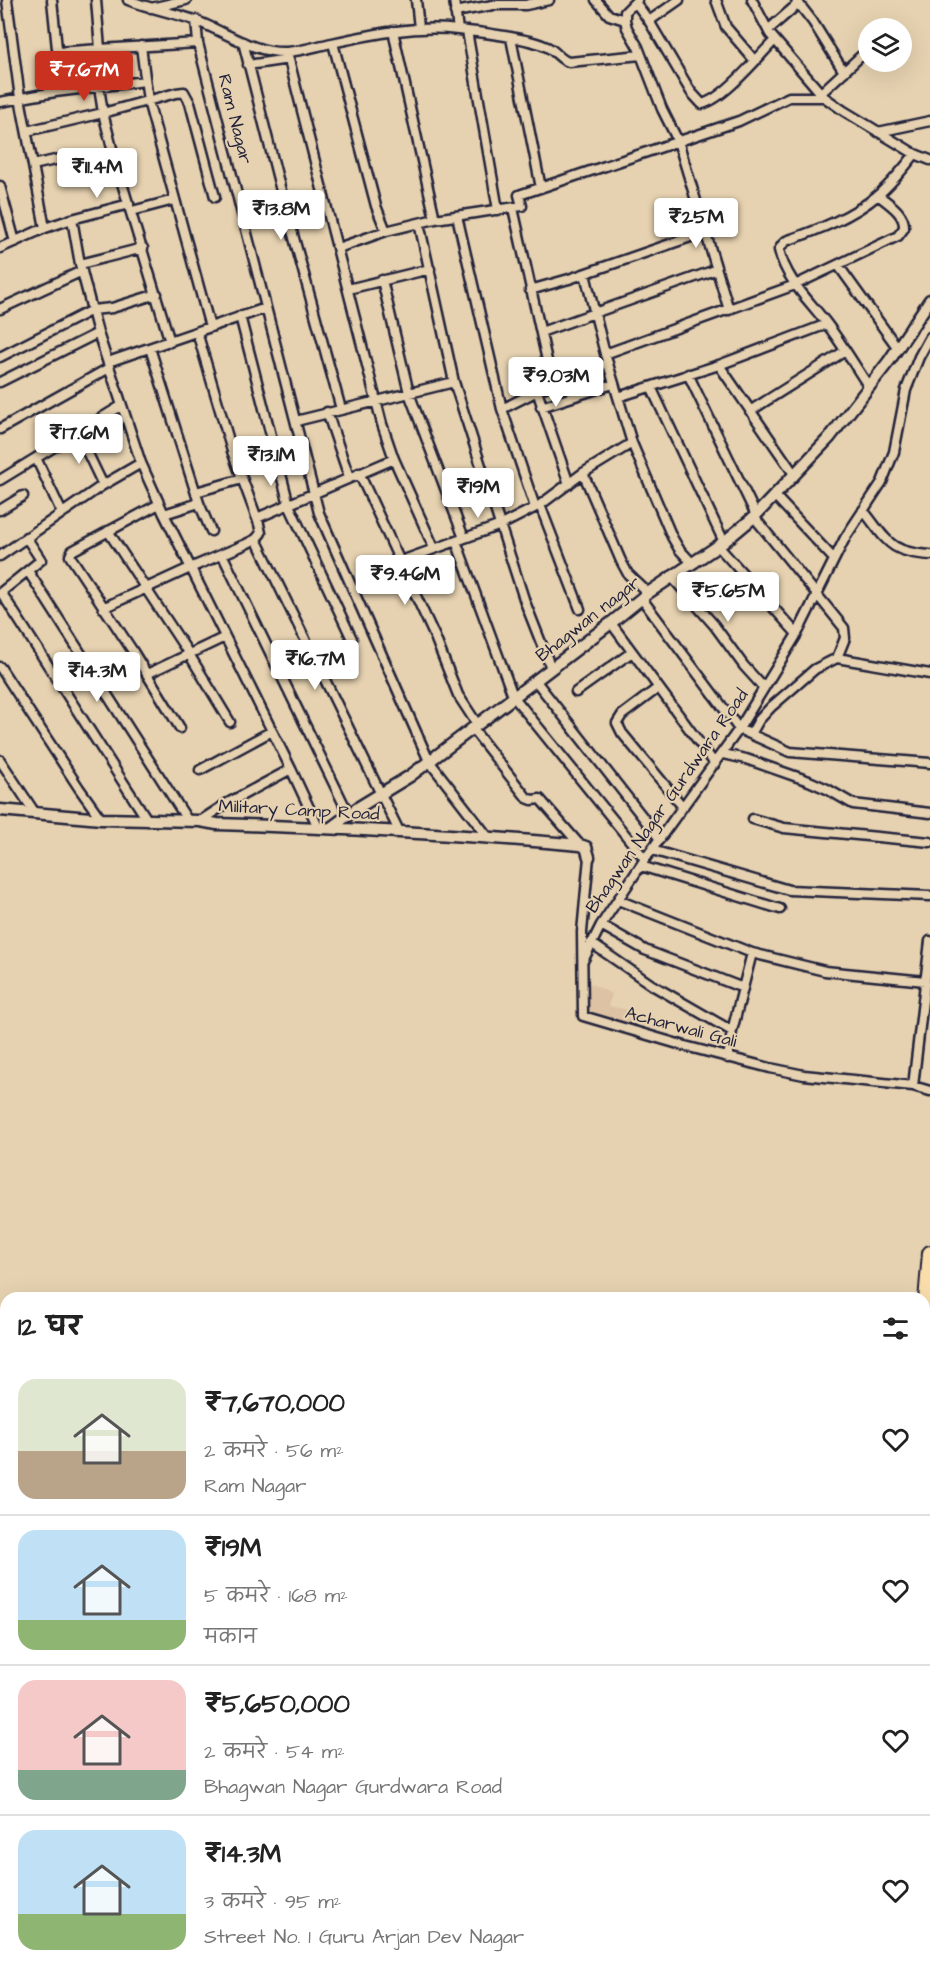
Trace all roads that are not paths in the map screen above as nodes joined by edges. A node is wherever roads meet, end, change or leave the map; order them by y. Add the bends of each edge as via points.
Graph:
1 (7, 0) edge
2 (52, 0) edge
3 (96, 0) edge
4 (186, 0) edge
5 (416, 0) edge
6 (454, 0) edge
7 (549, 0) edge
8 (596, 0) edge
9 (679, 0) edge
10 (716, 0) edge
11 (752, 0) edge
12 (132, 1) edge
13 (636, 1) edge
14 (797, 2) edge
15 (149, 8) junction
16 (455, 12) junction
17 (195, 20) junction
18 (625, 20) junction
19 (649, 21) junction
20 (419, 28) junction
21 (458, 30) junction
22 (768, 30) junction
23 (393, 31) junction
24 (467, 31) junction
25 (511, 38) junction
26 (775, 40) junction
27 (243, 42) junction
28 (198, 43) junction
29 (333, 43) junction
30 (141, 46) junction
31 (100, 49) junction
32 (58, 52) junction
33 (641, 55) junction
34 (288, 56) junction
35 (858, 59) edge
36 (755, 61) junction
37 (248, 65) junction
38 (59, 68) dead end
39 (844, 72) junction
40 (145, 81) junction
41 (99, 87) junction
42 (822, 95) junction
43 (20, 98) junction
44 (148, 101) junction
45 (0, 102) edge
46 (103, 113) junction
47 (930, 121) edge
48 (27, 131) junction
49 (878, 132) junction
50 (678, 141) junction
51 (915, 154) junction
52 (64, 158) dead end
53 (115, 160) junction
54 (930, 160) edge
55 (33, 165) junction
56 (81, 168) dead end
57 (0, 186) edge
58 (540, 188) junction
59 (878, 195) junction
60 (215, 197) dead end
61 (174, 200) junction
62 (130, 207) junction
63 (513, 208) junction
64 (498, 210) junction
65 (457, 216) junction
66 (72, 219) junction
67 (435, 219) junction
68 (419, 223) junction
69 (45, 228) junction
70 (386, 231) junction
71 (705, 232) junction
72 (15, 242) junction
73 (0, 248) edge
74 (143, 248) junction
75 (338, 248) junction
76 (838, 265) junction
77 (81, 268) junction
78 (430, 269) junction
79 (716, 270) junction
80 (585, 274) junction
81 (382, 280) junction
82 (795, 285) junction
83 (348, 289) junction
84 (530, 290) junction
85 (157, 294) junction
86 (930, 300) edge
87 (266, 308) junction
88 (0, 309) edge
89 (92, 310) junction
90 (729, 310) junction
91 (596, 313) junction
92 (240, 316) junction
93 (827, 324) junction
94 (210, 327) junction
95 (197, 332) junction
96 (541, 332) junction
97 (98, 333) junction
98 (930, 337) edge
99 (170, 342) junction
100 (897, 347) junction
101 (150, 348) junction
102 (845, 351) junction
103 (605, 354) junction
104 (0, 357) edge
105 (608, 363) junction
106 (109, 365) junction
107 (719, 365) junction
108 (688, 374) junction
109 (0, 382) edge
110 (454, 382) junction
111 (552, 383) junction
112 (613, 384) junction
113 (651, 387) junction
114 (869, 387) junction
115 (537, 391) junction
116 (409, 393) junction
117 (618, 397) junction
118 (375, 400) junction
119 (121, 406) junction
120 (541, 407) junction
121 (340, 409) junction
122 (502, 409) junction
123 (750, 411) junction
124 (327, 412) junction
125 (296, 421) junction
126 (0, 429) edge
127 (78, 433) junction
128 (632, 443) junction
129 (36, 458) junction
130 (394, 459) junction
131 (141, 463) junction
132 (359, 473) junction
133 (583, 473) junction
134 (794, 474) junction
135 (350, 477) junction
136 (242, 479) junction
137 (0, 480) edge
138 (569, 484) junction
139 (103, 485) junction
140 (196, 492) junction
141 (313, 494) junction
142 (23, 496) dead end
143 (775, 496) junction
144 (200, 502) junction
145 (159, 504) junction
146 (289, 505) junction
147 (538, 506) junction
148 (0, 510) edge
149 (863, 510) junction
150 (62, 513) junction
151 (164, 514) junction
152 (755, 516) junction
153 (257, 518) junction
154 (501, 525) junction
155 (108, 531) junction
156 (211, 531) dead end
157 (27, 537) junction
158 (256, 539) junction
159 (460, 540) junction
160 (721, 544) junction
161 (434, 548) junction
162 (222, 554) junction
163 (930, 555) edge
164 (0, 556) edge
165 (834, 559) junction
166 (398, 561) junction
167 (692, 562) junction
168 (190, 568) junction
169 (28, 571) junction
170 (671, 576) junction
171 (146, 588) junction
172 (0, 592) edge
173 (818, 595) junction
174 (645, 596) junction
175 (103, 608) junction
176 (580, 609) dead end
177 (611, 623) junction
178 (797, 634) junction
179 (225, 637) junction
180 (352, 639) dead end
181 (632, 652) junction
182 (189, 654) junction
183 (837, 658) junction
184 (0, 667) edge
185 (551, 668) junction
186 (147, 674) junction
187 (930, 674) edge
188 (535, 680) junction
189 (658, 688) junction
190 (764, 688) junction
191 (576, 692) dead end
192 (513, 696) junction
193 (230, 722) dead end
194 (474, 726) junction
195 (180, 728) dead end
196 (739, 729) junction
197 (272, 731) junction
198 (751, 734) junction
199 (723, 754) junction
200 (0, 760) edge
201 (429, 761) junction
202 (930, 763) edge
203 (715, 764) junction
204 (291, 769) junction
205 (200, 770) dead end
206 (382, 795) junction
207 (683, 807) junction
208 (0, 810) edge
209 (35, 813) junction
210 (930, 813) edge
211 (349, 815) junction
212 (101, 819) junction
213 (753, 819) dead end
214 (148, 821) junction
215 (188, 821) junction
216 (200, 821) junction
217 (318, 827) junction
218 (332, 827) junction
219 (399, 831) junction
220 (488, 837) junction
221 (660, 839) junction
222 (930, 842) edge
223 (580, 845) junction
224 (652, 850) junction
225 (589, 857) joint
226 (643, 863) junction
227 (930, 896) edge
228 (618, 900) junction
229 (780, 909) dead end
230 (601, 925) junction
231 (930, 941) edge
232 (591, 943) junction
233 (752, 953) junction
234 (583, 961) junction
235 (925, 981) junction
236 (743, 988) junction
237 (732, 1031) junction
238 (728, 1058) junction
239 (914, 1086) junction
240 (930, 1091) edge
241 (930, 1254) edge
242 (927, 1292) edge

1 - 43 street
2 - 32 street
3 - 31 street
4 - 15 street
5 - 20 street
6 - 16 street
7 - 16 street
8 - 18 street via 609,15
9 - 19 street
10 - 36 street via 726,27
11 - 22 street
12 - 15 street
13 - 18 street via 625,12
13 - 19 street
14 - 22 street
14 - 39 street
15 - 17 street
16 - 21 street
17 - 27 street
17 - 28 street, Ram Nagar
18 - 33 street
19 - 36 street via 702,104 728,88
20 - 21 street
20 - 23 street
21 - 24 street
22 - 26 street
23 - 29 street
23 - 67 street
24 - 25 street
24 - 64 street
25 - 33 street via 546,46 569,62
25 - 58 street
26 - 36 street
26 - 42 street
27 - 34 street
27 - 37 street
28 - 30 street
28 - 87 street, Ram Nagar
29 - 34 street
29 - 70 street
30 - 31 street
30 - 40 street
31 - 32 street
32 - 38 street
33 - 50 street
34 - 37 street
34 - 75 street
35 - 39 street
37 - 121 street
39 - 42 street
40 - 41 street
40 - 44 street
41 - 43 street
41 - 46 street
42 - 49 street
42 - 50 street via 789,97 739,122
43 - 45 street
43 - 48 street
44 - 46 street
44 - 60 street via 186,94
44 - 61 street
46 - 48 street
46 - 53 street
47 - 49 street
48 - 55 street
49 - 51 street
50 - 58 street
50 - 71 street
51 - 54 street
51 - 59 street
52 - 55 street
53 - 56 street
53 - 62 street
55 - 69 street
57 - 72 street
58 - 63 street via 519,195 522,206
59 - 76 street via 903,218 902,232
59 - 82 street via 828,225 782,245 781,257
61 - 62 street
61 - 94 street
62 - 66 street
62 - 74 street
63 - 64 street
63 - 84 street
64 - 65 street
65 - 67 street
65 - 122 street
66 - 69 street
66 - 77 street
67 - 68 street
68 - 70 street
68 - 78 street
69 - 72 street
70 - 75 street
71 - 79 street
71 - 80 street
72 - 73 street
74 - 77 street
74 - 85 street
75 - 83 street
76 - 82 street
76 - 100 street
77 - 88 street
77 - 89 street
78 - 81 street
78 - 110 street
79 - 90 street
79 - 91 street
80 - 84 street
80 - 91 street
81 - 83 street
81 - 116 street
82 - 90 street
82 - 93 street
83 - 118 street
84 - 96 street
85 - 89 street
85 - 99 street
86 - 100 street, Bhagwan nagar
87 - 92 street
87 - 125 street, Ram Nagar
89 - 97 street
89 - 104 street
90 - 103 street
91 - 96 street
91 - 103 street
92 - 94 street
92 - 146 street
93 - 102 street
93 - 107 street
94 - 95 street
95 - 99 street
95 - 136 street
96 - 111 street
97 - 106 street
97 - 109 street
98 - 149 street, Bhagwan Nagar Gurdwara Road via 906,390 888,469
99 - 101 street
100 - 114 street, Bhagwan nagar
101 - 106 street
101 - 140 street
102 - 114 street
102 - 123 street
103 - 105 street
105 - 111 street
105 - 112 street
106 - 119 street
106 - 126 street
107 - 108 street
107 - 123 street
108 - 113 street
108 - 152 street
110 - 116 street
110 - 154 street
111 - 115 street
112 - 117 street
112 - 120 street
113 - 117 street
113 - 160 street
114 - 134 street, Bhagwan nagar via 830,437
115 - 120 street
115 - 122 street
116 - 118 street
116 - 159 street
117 - 128 street
118 - 121 street
118 - 130 street
119 - 127 street
119 - 131 street
120 - 138 street
121 - 124 street
122 - 147 street
123 - 134 street
124 - 125 street
124 - 135 street
125 - 141 street, Ram Nagar
127 - 129 street
127 - 139 street
128 - 133 street
128 - 167 street via 678,549
129 - 137 street
129 - 150 street
130 - 132 street
130 - 161 street
131 - 139 street
131 - 145 street
132 - 135 street
132 - 166 street
133 - 138 street
133 - 174 street via 621,561
134 - 143 street, Bhagwan nagar
135 - 141 street
136 - 140 street
136 - 153 street
138 - 147 street
139 - 150 street
140 - 144 street
141 - 146 street
141 - 201 street, Ram Nagar via 332,546
142 - 148 street
143 - 152 street, Bhagwan nagar
143 - 165 street
144 - 151 street
144 - 156 street
145 - 151 street
145 - 155 street
146 - 153 street
146 - 180 street
147 - 154 street
147 - 176 street
149 - 163 street via 892,546 900,551
149 - 165 street, Bhagwan Nagar Gurdwara Road
150 - 157 street
151 - 168 street
152 - 160 street, Bhagwan nagar
152 - 173 street
153 - 158 street via 261,533
154 - 159 street
154 - 185 street
155 - 171 street
155 - 175 street via 72,551 70,556
157 - 164 street
157 - 169 street via 41,559
158 - 162 street
158 - 206 street
159 - 161 street
159 - 192 street
160 - 167 street, Bhagwan nagar
160 - 178 street
161 - 166 street
162 - 168 street
162 - 211 street
165 - 173 street, Bhagwan Nagar Gurdwara Road
166 - 194 street
167 - 170 street, Bhagwan nagar
168 - 171 street
168 - 179 street
169 - 172 street
169 - 215 street
170 - 174 street, Bhagwan nagar
170 - 190 street
171 - 175 street
171 - 182 street
172 - 214 street
173 - 178 street, Bhagwan Nagar Gurdwara Road
173 - 183 street via 846,632
174 - 177 street, Bhagwan nagar
174 - 196 street
175 - 186 street
177 - 181 street
177 - 185 street, Bhagwan nagar
178 - 190 street, Bhagwan Nagar Gurdwara Road
179 - 182 street
179 - 197 street
181 - 189 street
181 - 191 street
182 - 186 street
182 - 193 street
183 - 187 street
183 - 198 street via 814,669 771,707
184 - 212 street
185 - 188 street, Bhagwan nagar
186 - 195 street
188 - 192 street, Bhagwan nagar
188 - 221 street
189 - 203 street
189 - 207 street via 617,723
190 - 196 street, Bhagwan Nagar Gurdwara Road
192 - 194 street, Bhagwan nagar
192 - 226 street
194 - 201 street, Bhagwan nagar
194 - 223 street via 527,798 540,799
196 - 198 street
196 - 199 street, Bhagwan Nagar Gurdwara Road
197 - 204 street
197 - 205 street
198 - 202 street via 790,752 807,755
199 - 203 street, Bhagwan Nagar Gurdwara Road
199 - 210 street via 808,781 853,804
200 - 209 street
201 - 206 street, Bhagwan nagar
201 - 220 street, Ram Nagar
203 - 207 street, Bhagwan Nagar Gurdwara Road
204 - 216 street
204 - 217 street
206 - 211 street, Bhagwan nagar
206 - 219 street
207 - 221 street, Bhagwan Nagar Gurdwara Road
208 - 209 street, Military Camp Road
209 - 212 street, Military Camp Road
211 - 218 street, Bhagwan nagar
212 - 214 street, Military Camp Road
213 - 222 street via 784,828
214 - 215 street, Military Camp Road
215 - 216 street, Military Camp Road
216 - 217 street, Military Camp Road
217 - 218 street, Military Camp Road
218 - 219 street, Military Camp Road
219 - 220 street, Military Camp Road
220 - 223 street, Military Camp Road
221 - 224 street, Bhagwan Nagar Gurdwara Road
223 - 225 street via 588,850
224 - 226 street, Bhagwan Nagar Gurdwara Road
224 - 227 street via 789,890
225 - 234 street, Acharwali Gali
226 - 228 street, Bhagwan Nagar Gurdwara Road
226 - 229 street
228 - 230 street, Bhagwan Nagar Gurdwara Road
228 - 233 street
230 - 232 street, Bhagwan Nagar Gurdwara Road
230 - 236 street via 652,953
231 - 235 street
232 - 234 street, Bhagwan Nagar Gurdwara Road
232 - 237 street via 652,985
233 - 235 street via 825,971
233 - 236 street
234 - 238 street, Acharwali Gali via 583,1016
235 - 239 street
236 - 237 street
237 - 238 street
238 - 239 street, Acharwali Gali via 804,1075
239 - 240 street, Acharwali Gali
241 - 242 main road

